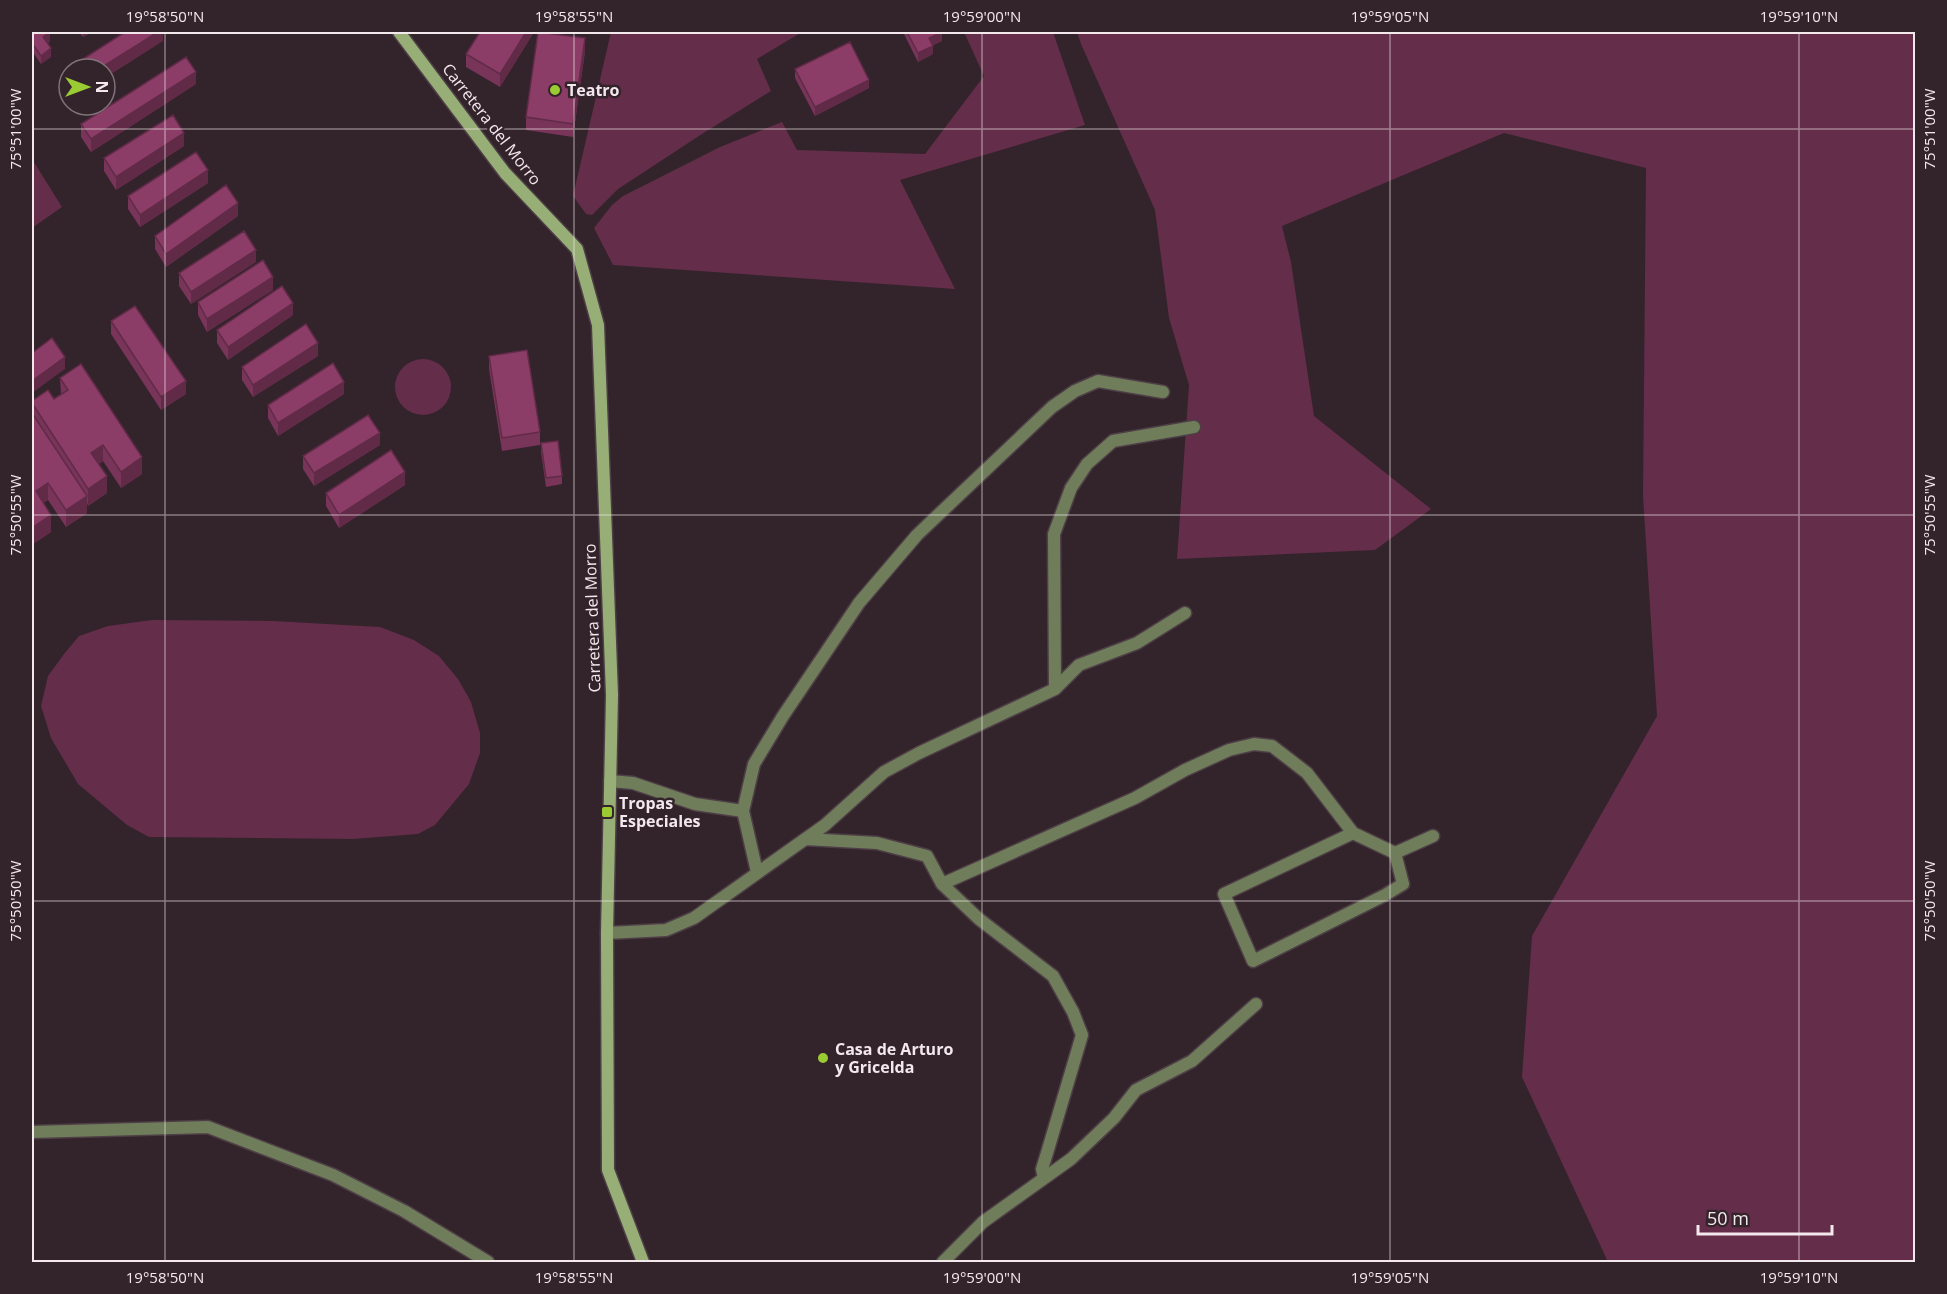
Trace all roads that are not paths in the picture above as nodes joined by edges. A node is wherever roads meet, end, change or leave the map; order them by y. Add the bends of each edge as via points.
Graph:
1 (399, 32) edge
2 (1163, 392) dead end
3 (1194, 427) dead end
4 (1185, 613) dead end
5 (1055, 689) junction
6 (610, 781) junction
7 (743, 812) junction
8 (1353, 833) junction
9 (1433, 836) dead end
10 (805, 839) junction
11 (1395, 854) junction
12 (757, 872) junction
13 (942, 884) junction
14 (607, 933) junction
15 (1256, 1004) dead end
16 (32, 1132) edge
17 (1044, 1178) junction
18 (488, 1263) edge
19 (643, 1263) edge
20 (943, 1263) edge

1 - 6 main road, Carretera del Morro via 506,172 577,249 598,326 612,695
2 - 7 street via 1098,381 1075,391 1052,407 917,535 859,603 783,716 754,764
3 - 5 street via 1113,441 1071,488 1054,534
4 - 5 street via 1137,643 1079,665
5 - 10 street via 884,772
6 - 7 street via 633,783 695,804
6 - 14 main road, Carretera del Morro
7 - 12 street
8 - 11 street
8 - 11 street via 1224,894 1253,961 1403,884
8 - 13 street via 1306,772 1272,746 1254,744 1229,750 1135,798
9 - 11 street
10 - 12 street
10 - 13 street via 877,843 927,856
12 - 14 street via 694,918 666,930
13 - 17 street via 979,919 1053,976 1082,1035 1042,1169
14 - 19 main road, Carretera del Morro via 608,1170
15 - 17 street via 1192,1061 1136,1090 1106,1126
16 - 18 street via 208,1127 333,1175 404,1211
17 - 20 street via 983,1222

